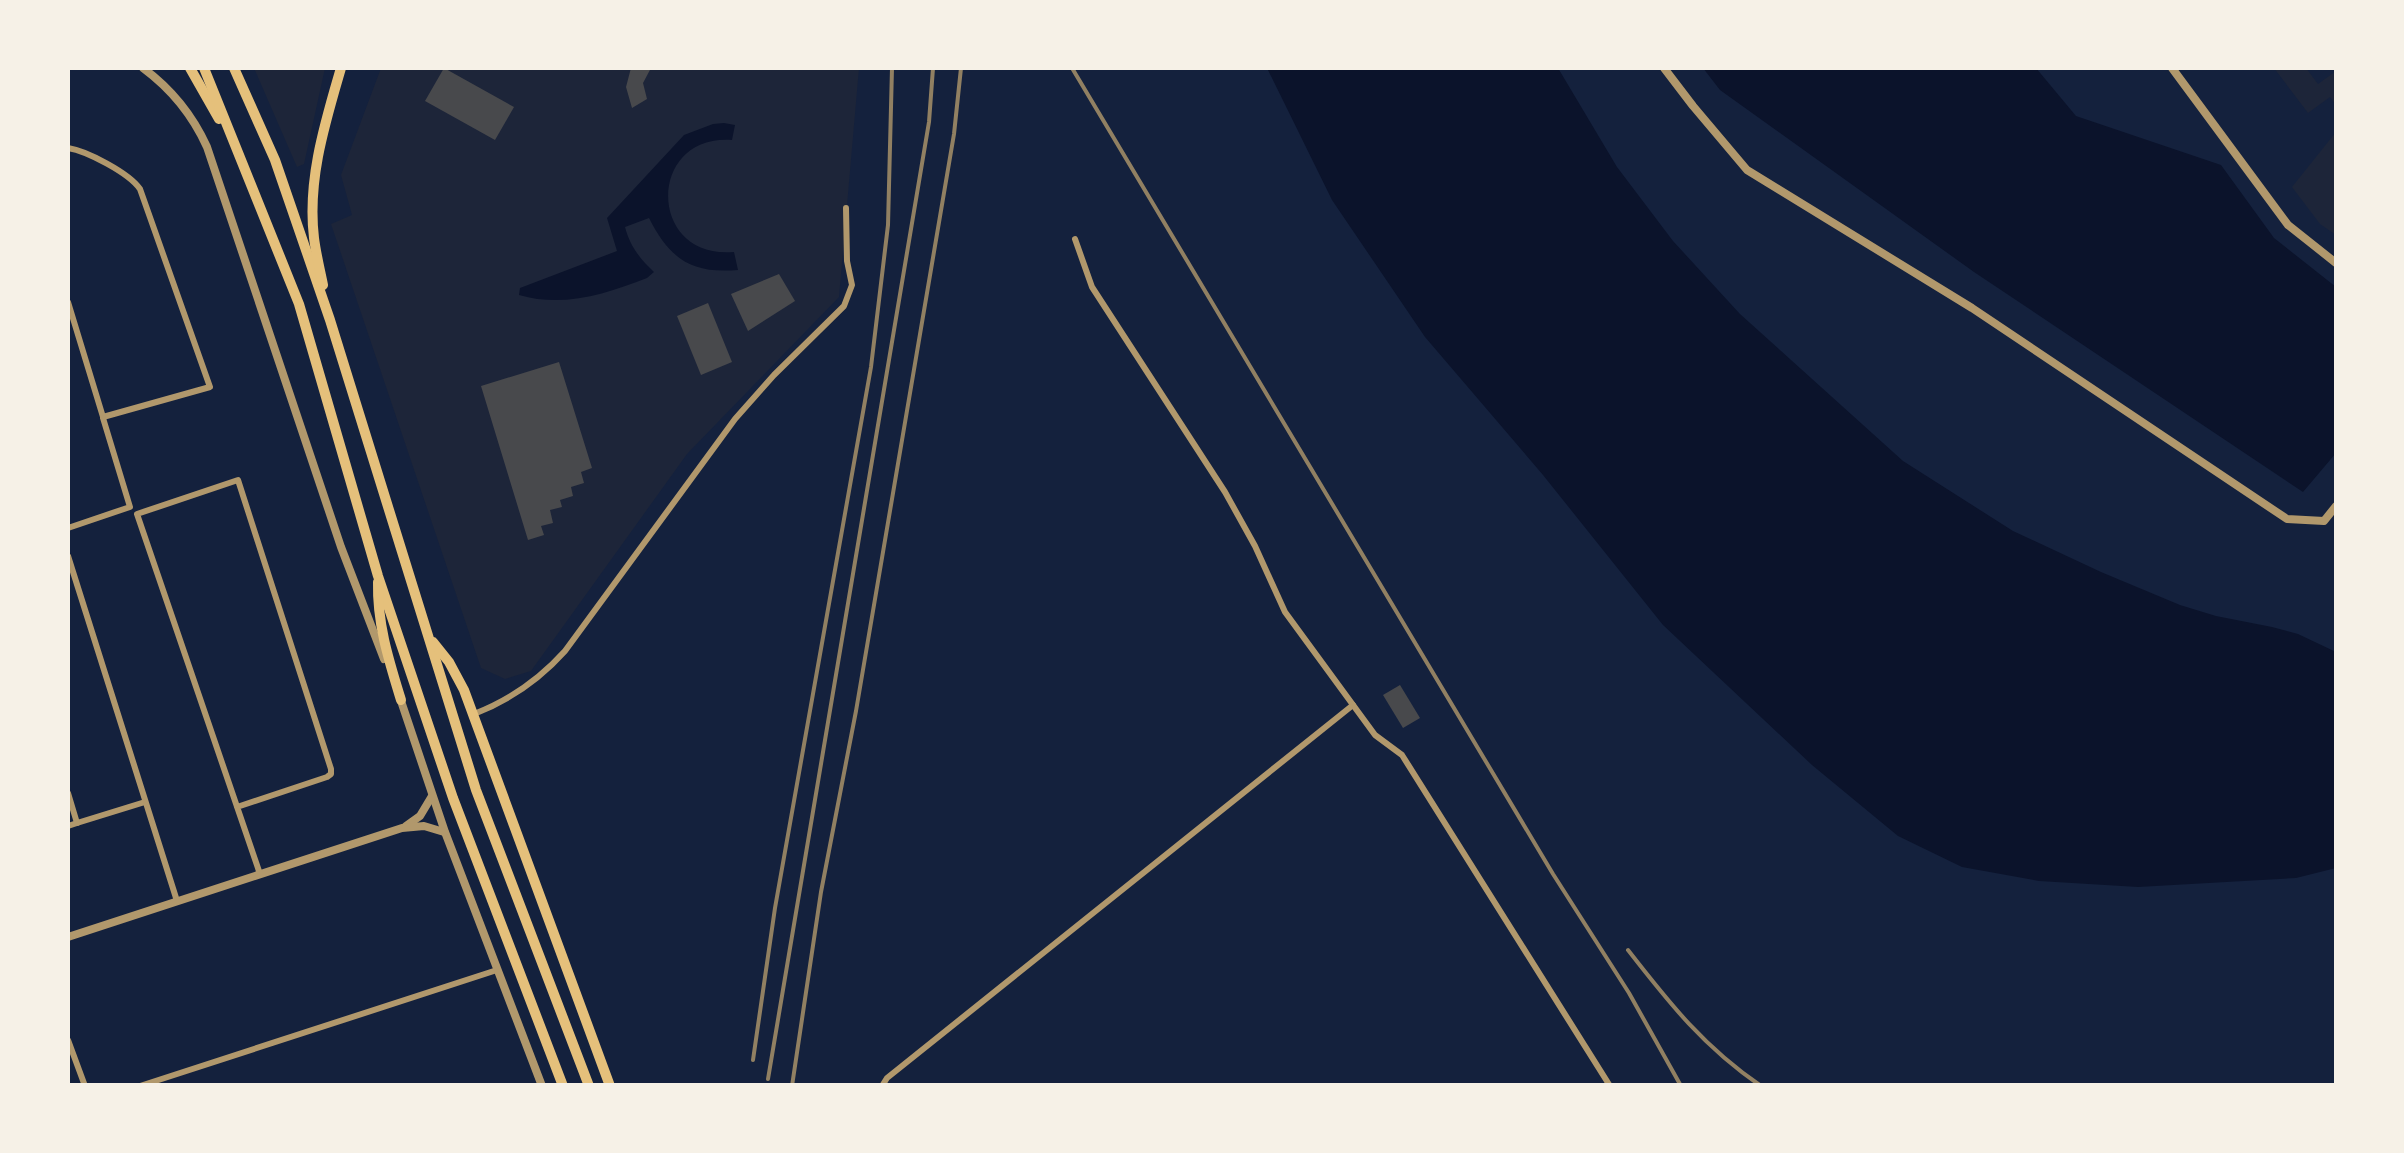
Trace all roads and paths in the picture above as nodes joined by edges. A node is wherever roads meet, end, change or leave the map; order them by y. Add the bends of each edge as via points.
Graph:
1 (142, 68) edge
2 (190, 68) edge
3 (204, 68) edge
4 (234, 68) edge
5 (341, 68) edge
6 (1664, 68) edge
7 (2172, 68) edge
8 (68, 148) edge
9 (238, 153) junction
10 (846, 208) dead end
11 (1075, 240) dead end
12 (2336, 263) edge
13 (68, 302) edge
14 (330, 320) junction
15 (103, 417) junction
16 (2336, 506) edge
17 (2324, 521) junction
18 (2336, 523) edge
19 (68, 528) edge
20 (68, 556) edge
21 (378, 576) junction
22 (428, 637) junction
23 (400, 700) junction
24 (1353, 705) junction
25 (473, 715) junction
26 (68, 792) edge
27 (432, 794) junction
28 (145, 802) junction
29 (237, 807) junction
30 (77, 822) junction
31 (68, 826) edge
32 (402, 828) junction
33 (445, 832) junction
34 (260, 874) junction
35 (177, 902) junction
36 (68, 937) edge
37 (497, 970) junction
38 (68, 1040) edge
39 (85, 1086) edge
40 (140, 1086) edge
41 (542, 1086) edge
42 (563, 1086) edge
43 (589, 1086) edge
44 (610, 1086) edge
45 (882, 1086) edge
46 (1610, 1086) edge

1 - 23 street via 189,115 207,147 340,547
2 - 9 highway
3 - 9 highway
4 - 14 highway via 275,160
5 - 14 highway via 314,180 314,239
6 - 17 street via 1747,170 1972,308 2287,520
7 - 12 street via 2288,226
8 - 15 street via 140,189 210,386
9 - 21 highway via 299,304
10 - 25 street via 852,285 844,306 735,419 565,652 521,691
11 - 24 street via 1092,287 1225,492 1286,612
13 - 15 street
14 - 22 highway
15 - 19 street via 130,507
16 - 17 street
17 - 18 street
20 - 28 street
21 - 23 highway via 381,633
21 - 42 highway via 453,798
22 - 25 highway via 457,676
22 - 43 highway via 476,790
23 - 27 street
24 - 45 street
24 - 46 street via 1375,736 1402,754
25 - 44 highway
26 - 30 street
27 - 32 street via 420,816
27 - 33 street
28 - 30 street
28 - 35 street
29 - 29 street via 138,514 238,480 332,768 326,777
29 - 34 street
30 - 31 street
32 - 33 street
32 - 34 street
33 - 37 street
34 - 35 street
35 - 36 street
37 - 40 street
37 - 41 street
38 - 39 street

